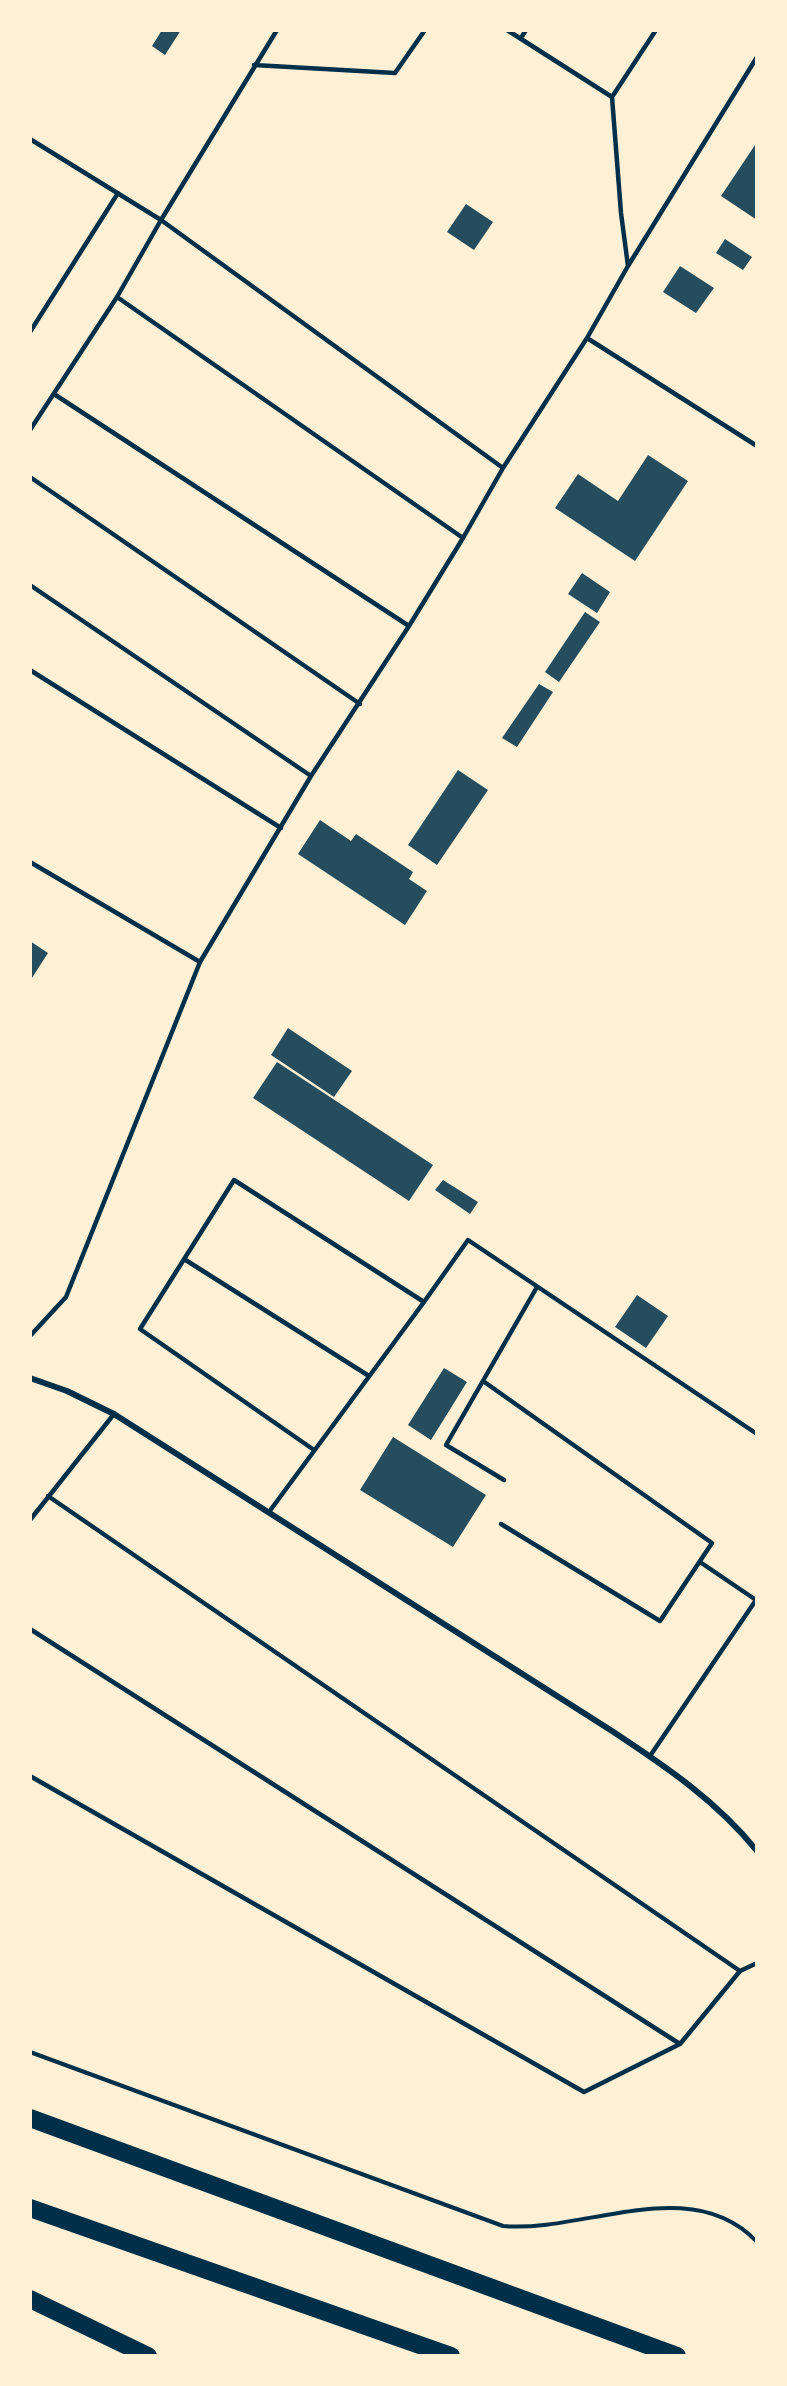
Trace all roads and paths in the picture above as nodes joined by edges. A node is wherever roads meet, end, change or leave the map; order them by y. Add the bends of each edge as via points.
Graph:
1 (277, 30) edge
2 (425, 30) edge
3 (507, 30) edge
4 (526, 30) edge
5 (656, 30) edge
6 (521, 39) junction
7 (757, 57) edge
8 (254, 65) junction
9 (612, 97) junction
10 (30, 139) edge
11 (118, 194) junction
12 (161, 220) junction
13 (628, 266) junction
14 (117, 297) junction
15 (30, 332) edge
16 (587, 338) junction
17 (54, 394) junction
18 (30, 430) edge
19 (757, 446) edge
20 (503, 468) junction
21 (30, 477) edge
22 (463, 538) junction
23 (30, 585) edge
24 (409, 626) junction
25 (30, 670) edge
26 (360, 704) junction
27 (311, 776) junction
28 (281, 828) junction
29 (30, 862) edge
30 (200, 962) junction
31 (184, 1259) junction
32 (537, 1287) junction
33 (424, 1302) junction
34 (30, 1336) edge
35 (369, 1376) junction
36 (30, 1378) edge
37 (483, 1381) junction
38 (114, 1414) junction
39 (757, 1434) edge
40 (314, 1450) junction
41 (504, 1480) dead end
42 (48, 1496) junction
43 (269, 1512) junction
44 (30, 1520) edge
45 (501, 1524) dead end
46 (700, 1562) junction
47 (757, 1599) edge
48 (30, 1629) edge
49 (650, 1756) junction
50 (30, 1776) edge
51 (757, 1851) edge
52 (757, 1964) edge
53 (740, 1971) junction
54 (680, 2044) junction
55 (30, 2052) edge
56 (30, 2118) edge
57 (30, 2208) edge
58 (757, 2242) edge
59 (30, 2300) edge
60 (148, 2356) edge
61 (451, 2356) edge
62 (677, 2356) edge

1 - 8 lane
2 - 8 lane via 395,73
3 - 6 lane
4 - 6 lane
5 - 9 lane
6 - 9 lane
7 - 13 lane
8 - 12 lane
9 - 13 lane
10 - 11 lane
11 - 12 lane
11 - 15 lane
12 - 14 lane
12 - 20 lane
13 - 16 lane
14 - 17 lane
14 - 22 lane
16 - 19 lane
16 - 20 lane
17 - 18 lane
17 - 24 lane
20 - 22 lane
21 - 26 lane
22 - 24 lane
23 - 27 lane
24 - 26 lane
25 - 28 lane
26 - 27 lane
27 - 28 lane
28 - 30 lane
29 - 30 lane
30 - 34 lane via 66,1297
31 - 33 lane via 234,1180
31 - 35 lane
31 - 40 lane via 140,1329
32 - 33 lane via 468,1240
32 - 37 lane
32 - 39 lane
33 - 35 lane
35 - 40 lane
36 - 38 street
37 - 41 lane via 446,1444
37 - 46 lane via 712,1543
38 - 42 lane
38 - 43 street
40 - 43 lane
42 - 44 lane
42 - 53 lane
43 - 49 street
45 - 46 lane via 660,1621
46 - 47 lane
47 - 49 lane
48 - 54 lane
49 - 51 street via 713,1804
50 - 54 lane via 584,2092
52 - 53 lane
53 - 54 lane
55 - 58 path via 503,2226 520,2228 673,2207 694,2208 734,2223
56 - 62 highway
57 - 61 highway
59 - 60 highway

